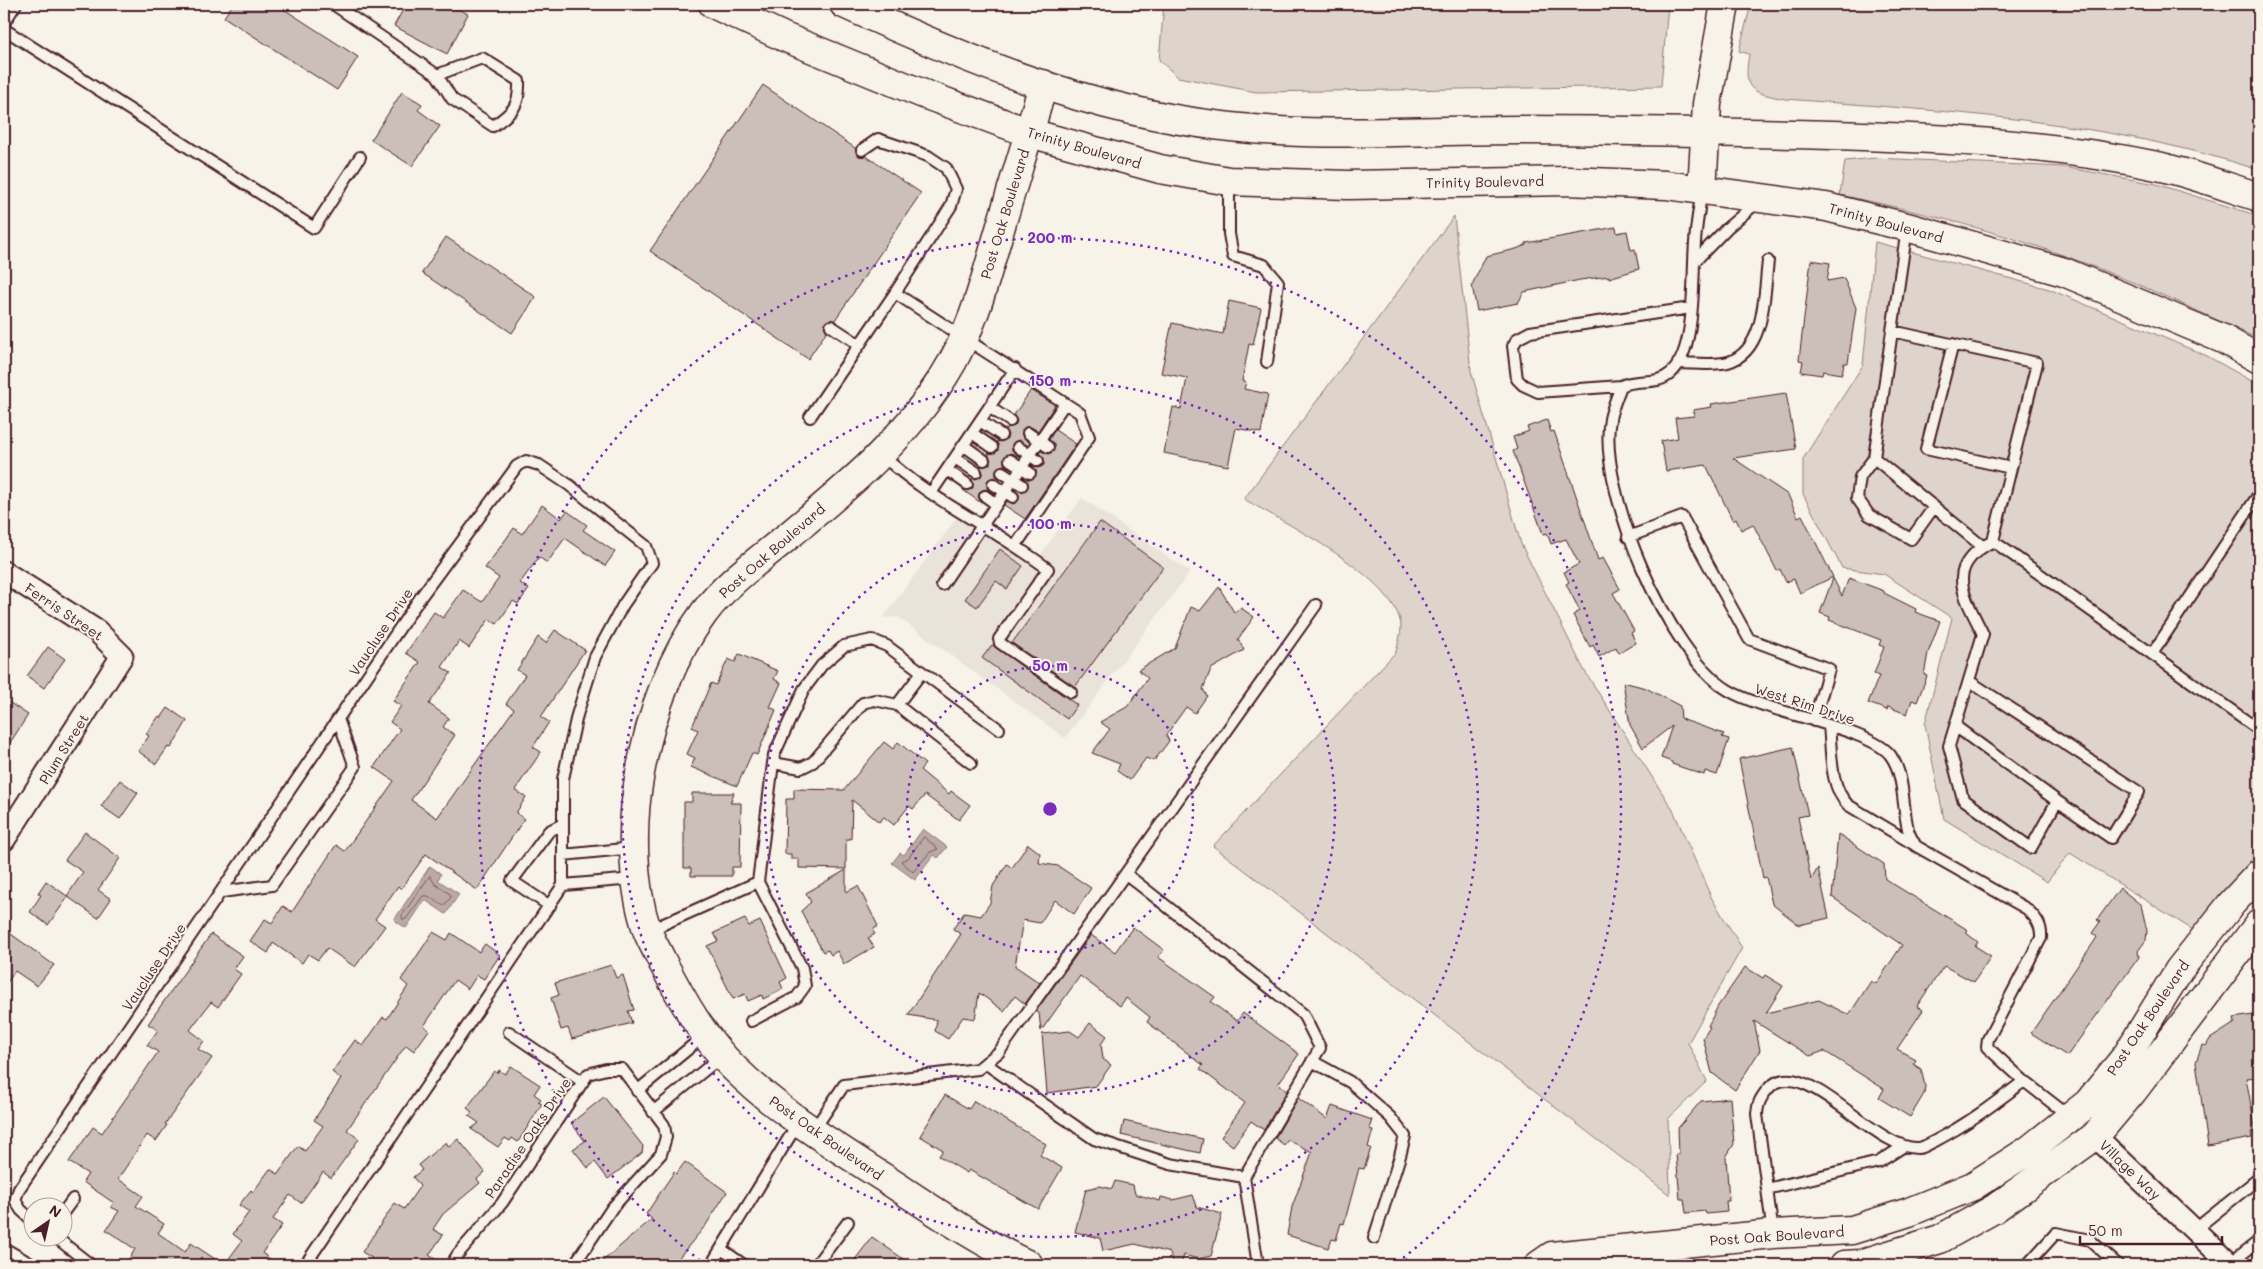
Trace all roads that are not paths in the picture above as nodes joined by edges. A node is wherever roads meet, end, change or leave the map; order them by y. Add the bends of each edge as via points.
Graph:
1 (16, 4) edge
2 (333, 4) edge
3 (713, 4) edge
4 (844, 4) edge
5 (1725, 4) edge
6 (4, 23) edge
7 (4, 30) edge
8 (437, 75) junction
9 (1043, 84) junction
10 (1705, 132) junction
11 (1030, 133) junction
12 (862, 150) dead end
13 (360, 157) dead end
14 (1229, 181) junction
15 (1702, 190) junction
16 (1762, 198) junction
17 (2259, 198) edge
18 (1907, 227) junction
19 (1768, 261) dead end
20 (1694, 262) junction
21 (895, 293) junction
22 (1691, 308) junction
23 (831, 326) dead end
24 (1892, 331) junction
25 (966, 338) junction
26 (1953, 344) junction
27 (860, 345) junction
28 (2259, 359) edge
29 (1268, 362) dead end
30 (1678, 363) junction
31 (1015, 370) junction
32 (1621, 386) junction
33 (1065, 403) junction
34 (989, 407) junction
35 (810, 417) dead end
36 (980, 421) junction
37 (1010, 421) dead end
38 (972, 433) junction
39 (1028, 433) dead end
40 (1001, 435) dead end
41 (1043, 444) junction
42 (963, 446) junction
43 (992, 447) dead end
44 (1018, 447) dead end
45 (881, 454) junction
46 (955, 458) junction
47 (1034, 458) junction
48 (1874, 458) junction
49 (984, 460) dead end
50 (1010, 460) dead end
51 (2011, 468) junction
52 (947, 470) junction
53 (1026, 470) junction
54 (976, 472) dead end
55 (1002, 472) dead end
56 (1013, 479) junction
57 (967, 484) dead end
58 (994, 484) dead end
59 (1022, 485) dead end
60 (931, 493) junction
61 (1009, 494) junction
62 (2259, 494) edge
63 (985, 496) dead end
64 (996, 504) junction
65 (1934, 506) junction
66 (981, 526) junction
67 (1628, 537) junction
68 (1993, 541) junction
69 (1016, 545) junction
70 (1982, 546) junction
71 (4, 572) edge
72 (942, 586) dead end
73 (1316, 605) dead end
74 (2152, 654) junction
75 (122, 656) joint
76 (922, 672) junction
77 (1969, 681) junction
78 (1070, 692) dead end
79 (897, 705) junction
80 (338, 719) junction
81 (1814, 721) junction
82 (1829, 726) junction
83 (1956, 726) junction
84 (999, 729) dead end
85 (2259, 730) edge
86 (773, 763) junction
87 (972, 763) dead end
88 (2057, 801) junction
89 (563, 824) junction
90 (4, 840) edge
91 (1916, 846) junction
92 (635, 848) junction
93 (563, 855) junction
94 (1126, 874) junction
95 (2259, 874) edge
96 (638, 879) junction
97 (758, 882) junction
98 (563, 885) junction
99 (222, 892) junction
100 (550, 906) junction
101 (2259, 924) edge
102 (647, 931) junction
103 (751, 1021) dead end
104 (509, 1032) dead end
105 (714, 1045) junction
106 (1312, 1061) junction
107 (985, 1063) junction
108 (2024, 1081) junction
109 (583, 1082) junction
110 (638, 1091) junction
111 (653, 1112) junction
112 (2070, 1117) junction
113 (806, 1127) junction
114 (2095, 1136) junction
115 (1904, 1146) junction
116 (1244, 1177) junction
117 (2259, 1178) edge
118 (1767, 1189) junction
119 (22, 1211) edge
120 (848, 1222) dead end
121 (2193, 1231) junction
122 (1773, 1234) junction
123 (1374, 1238) dead end
124 (2259, 1241) edge
125 (67, 1246) edge
126 (4, 1248) edge
127 (721, 1249) junction
128 (2230, 1264) edge
129 (33, 1265) edge
130 (91, 1265) edge
131 (305, 1265) edge
132 (451, 1265) edge
133 (574, 1265) edge
134 (711, 1265) edge
135 (744, 1265) edge
136 (816, 1265) edge
137 (1029, 1265) edge
138 (1258, 1265) edge
139 (1539, 1265) edge
140 (1855, 1265) edge
141 (2027, 1265) edge
142 (2118, 1265) edge

1 - 6 lane
2 - 8 lane
3 - 11 street, Trinity Boulevard via 920,93
4 - 9 street via 945,50
5 - 10 street via 1712,70
7 - 13 lane via 314,228
8 - 8 lane via 482,58 518,81 520,98 510,114 493,126 452,99
9 - 10 street via 1137,112 1218,126 1294,134 1519,130
9 - 11 street, Post Oak Boulevard
10 - 15 street
10 - 17 street via 1939,138 2057,148 2165,168
11 - 14 street, Trinity Boulevard via 1160,169
11 - 25 street, Post Oak Boulevard
12 - 21 lane via 878,139 934,160 946,168 956,189 951,206
14 - 15 street, Trinity Boulevard via 1348,185 1567,181 1666,185
14 - 29 lane via 1229,234 1233,256 1264,265 1278,282
15 - 16 street, Trinity Boulevard
15 - 20 lane
16 - 18 street, Trinity Boulevard via 1826,207
16 - 20 lane
18 - 24 lane
18 - 28 street, Trinity Boulevard via 2064,272 2223,339
19 - 30 lane via 1758,328 1740,358 1726,363
20 - 22 lane
21 - 25 lane
21 - 27 lane
22 - 30 lane via 1686,344
22 - 32 lane via 1530,332 1517,339 1513,346 1517,379 1538,392
23 - 27 lane
24 - 26 lane
24 - 48 lane
25 - 31 lane
25 - 45 street, Post Oak Boulevard via 945,376 906,428
26 - 51 lane via 2037,363
26 - 51 lane via 1926,449
27 - 35 lane
30 - 32 lane via 1672,373 1660,380 1630,381
31 - 33 lane
31 - 34 lane
32 - 67 lane, West Rim Drive via 1610,419 1610,448 1617,501
33 - 41 lane
33 - 69 lane via 1080,413 1089,437 1059,475
34 - 36 lane
34 - 37 lane
36 - 38 lane
36 - 40 lane
38 - 42 lane
38 - 43 lane
39 - 41 lane
41 - 47 lane
42 - 46 lane
42 - 49 lane
44 - 47 lane
45 - 60 lane via 900,472
45 - 92 street, Post Oak Boulevard via 862,475 725,589 704,613 685,643 646,738 634,820
46 - 52 lane
46 - 54 lane
47 - 53 lane
48 - 65 lane
48 - 65 lane via 1860,477 1857,498 1869,515 1911,539
50 - 53 lane
51 - 68 lane
52 - 57 lane
52 - 60 lane
53 - 56 lane
55 - 56 lane
56 - 59 lane
56 - 61 lane
58 - 61 lane
60 - 66 lane
61 - 64 lane
62 - 74 lane
63 - 64 lane
64 - 66 lane
65 - 70 lane
66 - 69 lane
66 - 72 lane
67 - 81 lane, West Rim Drive via 1683,646 1704,672 1728,690 1758,705
67 - 81 lane via 1682,517 1749,639 1829,668
68 - 70 lane
68 - 74 lane
69 - 78 lane via 1048,569 1008,624 1000,642
70 - 77 lane via 1975,550 1964,568 1961,589 1983,634
71 - 75 street, Ferris Street via 96,631
73 - 94 lane
74 - 85 lane
75 - 90 street, Plum Street
76 - 79 lane
76 - 84 lane
76 - 86 lane via 887,646 872,640 844,646 822,665 804,689
77 - 83 lane
77 - 88 lane via 2139,792 2112,838
79 - 86 lane via 875,700 863,703 813,762 801,768
79 - 87 lane
80 - 89 lane, Vaucluse Drive via 420,598 517,466 526,461 540,465 646,546 652,563 595,657 577,715 563,779
80 - 99 lane, Vaucluse Drive
80 - 99 lane via 355,767 272,885
81 - 82 lane, West Rim Drive
82 - 91 lane via 1839,797
82 - 91 lane, West Rim Drive via 1877,744 1891,756 1899,776 1908,831
83 - 88 lane
83 - 88 lane via 1949,746 1963,799 2031,848
86 - 97 lane
89 - 93 lane, Vaucluse Drive
89 - 100 lane via 549,831 512,881
91 - 108 lane via 2027,909 2037,918 2041,938 1987,1047
92 - 93 lane
92 - 96 street, Post Oak Boulevard
93 - 98 lane, Vaucluse Drive
94 - 106 lane via 1303,1014 1320,1048
94 - 107 lane via 999,1052
95 - 112 street, Post Oak Boulevard via 2179,970 2126,1055 2088,1103
96 - 98 lane
96 - 102 street, Post Oak Boulevard
97 - 102 lane
97 - 103 lane via 802,968 805,986 797,997
98 - 100 lane
99 - 119 lane, Vaucluse Drive via 19,1189 15,1200
100 - 131 lane
101 - 114 street, Post Oak Boulevard
102 - 105 street, Post Oak Boulevard via 678,993
104 - 109 lane
105 - 110 lane
105 - 111 lane
105 - 113 street, Post Oak Boulevard via 762,1093
106 - 116 lane
106 - 123 lane via 1350,1082 1390,1117 1405,1136
107 - 113 lane via 978,1069 844,1086
107 - 116 lane via 1094,1139 1170,1164
108 - 112 lane
108 - 115 lane via 1966,1125 1920,1148
109 - 110 lane, Paradise Oaks Drive via 588,1074 622,1069
109 - 132 lane, Paradise Oaks Drive via 502,1203
110 - 111 lane, Paradise Oaks Drive
111 - 133 lane, Paradise Oaks Drive via 664,1125 666,1137 660,1154 612,1208
112 - 114 street
112 - 122 street, Post Oak Boulevard via 2029,1150 1973,1186 1918,1208 1852,1230
113 - 127 lane
113 - 137 street, Post Oak Boulevard via 927,1206 1008,1256
114 - 121 street, Village Way
114 - 140 street, Post Oak Boulevard via 1994,1208 1940,1239
115 - 118 lane via 1879,1162
115 - 118 lane via 1883,1138 1815,1087 1792,1078 1780,1080 1758,1102 1757,1108
116 - 138 lane
117 - 121 lane
118 - 122 lane
120 - 136 lane
121 - 128 street, Village Way
122 - 139 street, Post Oak Boulevard via 1552,1256
124 - 128 lane
125 - 130 lane
126 - 129 lane
127 - 134 lane
127 - 135 lane
141 - 142 lane via 2056,1233 2090,1240

